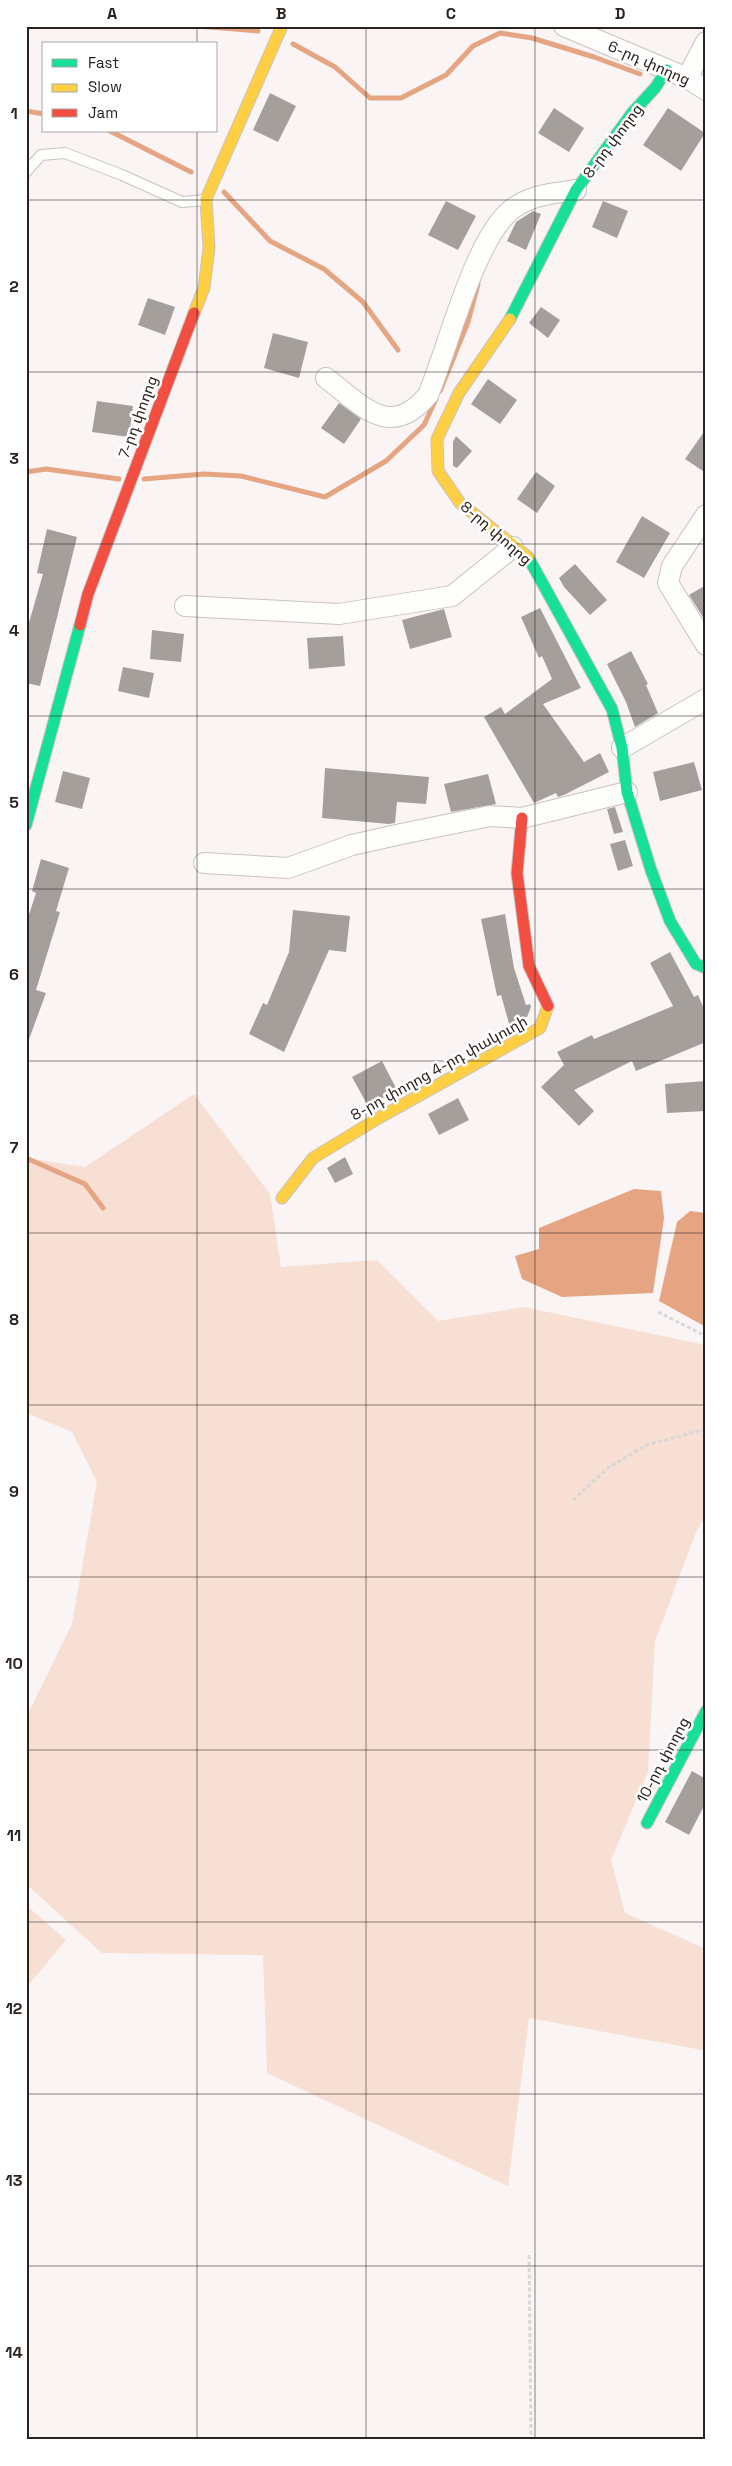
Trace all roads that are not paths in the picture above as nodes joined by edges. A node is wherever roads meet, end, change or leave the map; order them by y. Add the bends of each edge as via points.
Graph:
1 (282, 26) edge
2 (564, 26) edge
3 (706, 42) edge
4 (667, 70) junction
5 (687, 78) junction
6 (706, 90) edge
7 (26, 172) edge
8 (576, 190) junction
9 (206, 199) junction
10 (326, 378) dead end
11 (706, 515) edge
12 (513, 547) junction
13 (185, 606) dead end
14 (706, 645) edge
15 (706, 699) edge
16 (622, 748) junction
17 (627, 792) junction
18 (522, 818) junction
19 (26, 825) edge
20 (204, 864) dead end
21 (706, 968) edge
22 (282, 1198) dead end
23 (706, 1711) edge
24 (647, 1824) dead end

1 - 9 street, 7-րդ փողոց
2 - 4 street, 6-րդ փողոց
3 - 5 street
4 - 5 street, 6-րդ փողոց
4 - 8 street, 8-րդ փողոց
5 - 6 street, 6-րդ փողոց
7 - 9 lane via 41,156 65,153 122,174 182,202
8 - 10 street via 529,199 510,210 493,232 474,267 428,395 416,410 396,417 379,417
8 - 12 street, 8-րդ փողոց via 508,323 459,393 437,439 438,471 460,503
9 - 19 street, 7-րդ փողոց via 209,248 204,288 88,594
11 - 14 street via 672,566 668,584
12 - 13 street via 452,596 339,614
12 - 16 street, 8-րդ փողոց via 531,559 545,583 612,709
15 - 16 street
16 - 17 street, 8-րդ փողոց
17 - 18 street
17 - 21 street, 8-րդ փողոց via 670,921 696,964
18 - 20 street via 490,816 401,834 352,845 288,868
18 - 22 street, 8-րդ փողոց 4-րդ փակուղի via 517,873 529,966 548,1006 540,1028 313,1158
23 - 24 street, 10-րդ փողոց

